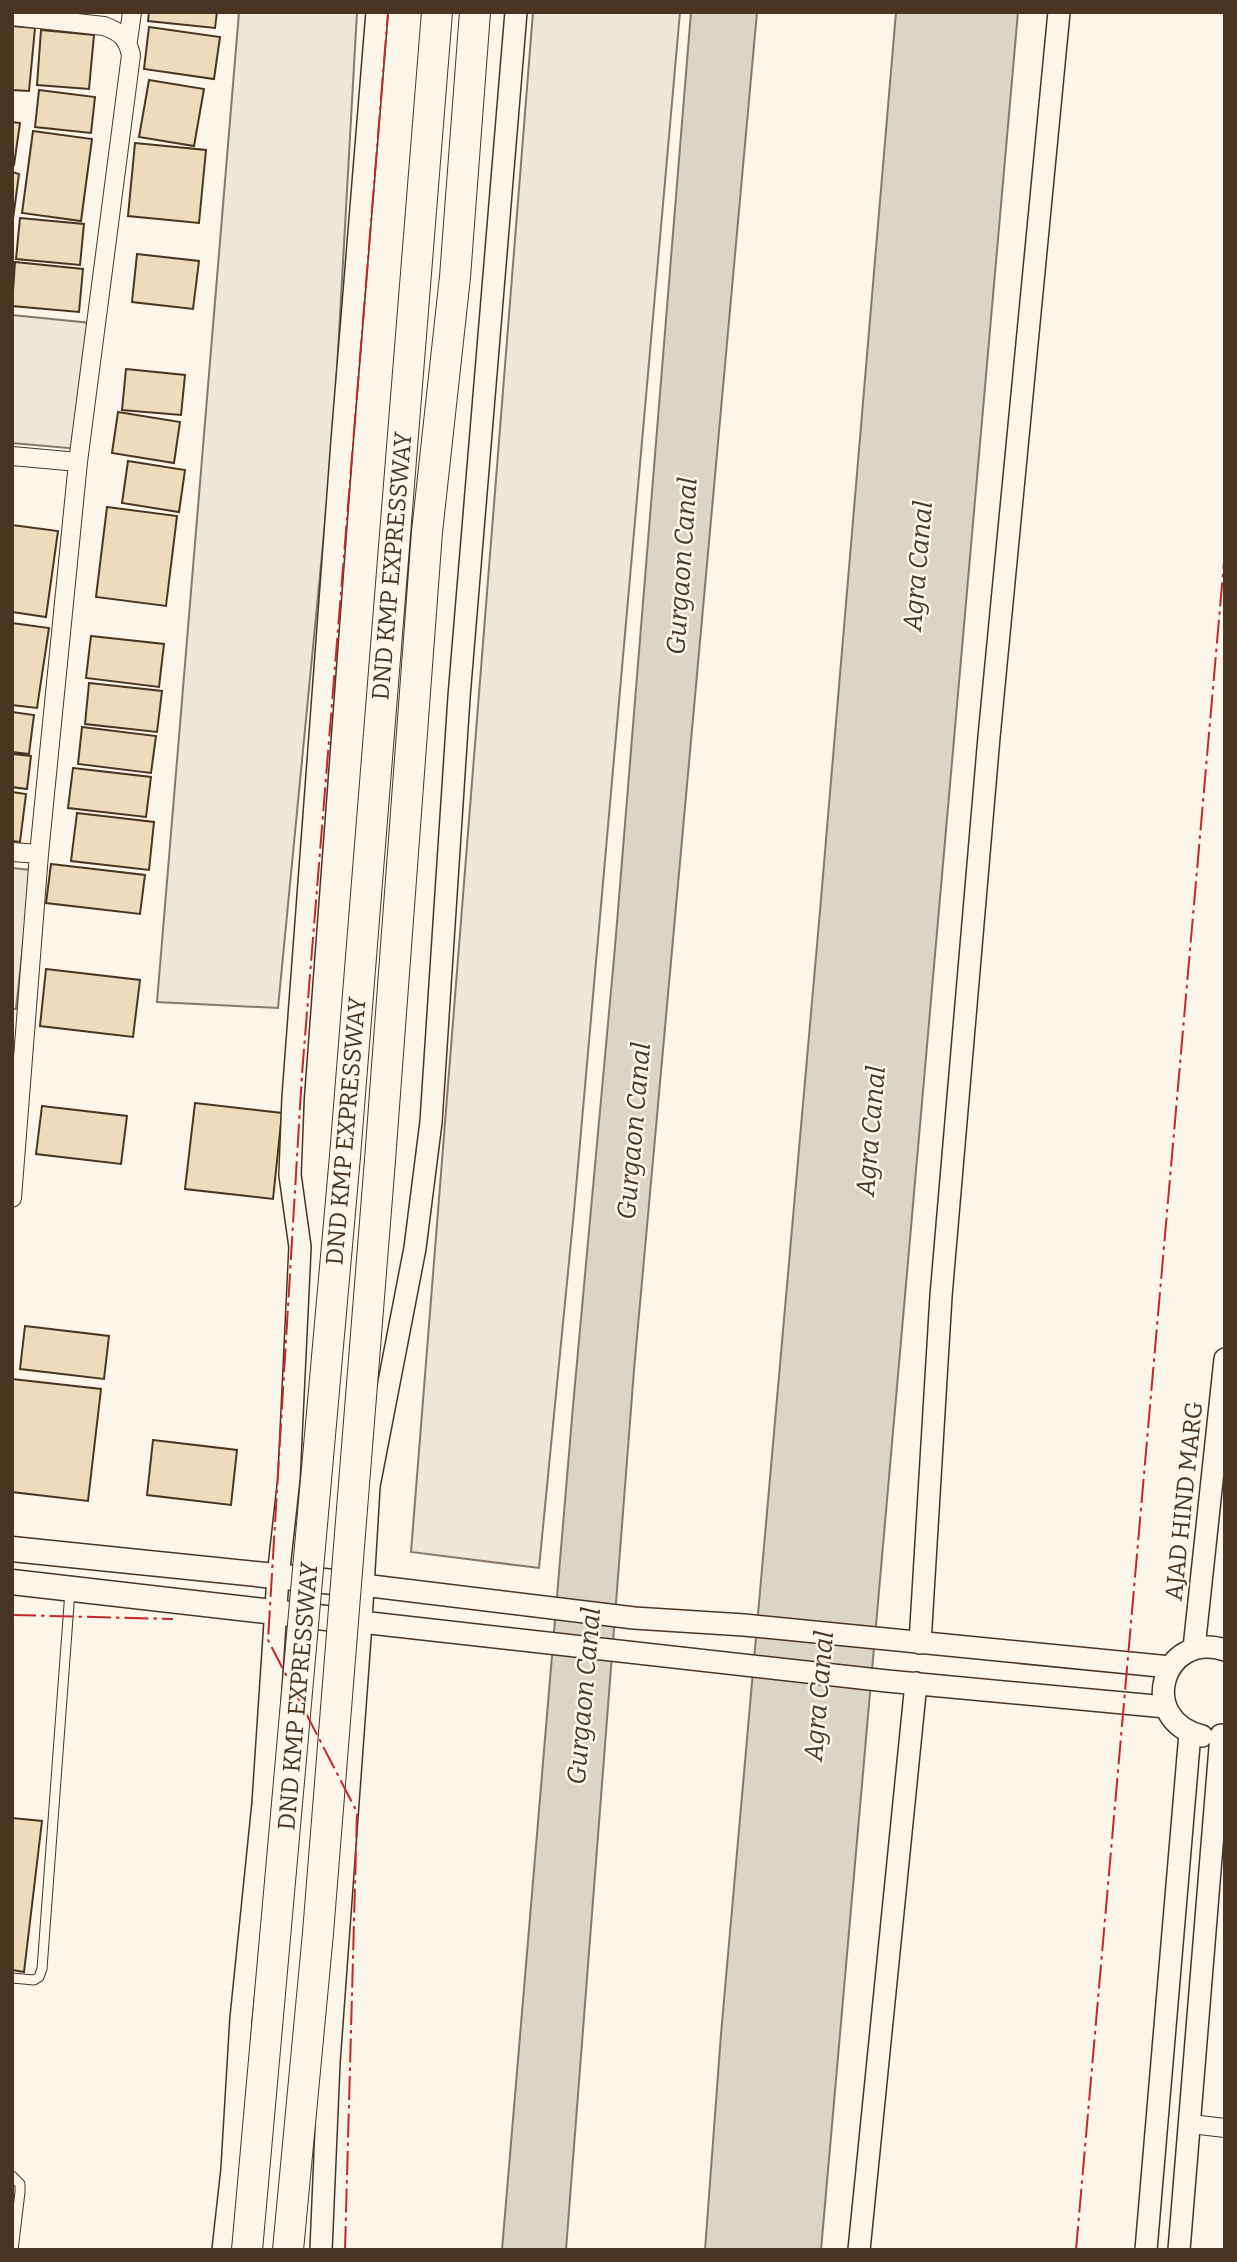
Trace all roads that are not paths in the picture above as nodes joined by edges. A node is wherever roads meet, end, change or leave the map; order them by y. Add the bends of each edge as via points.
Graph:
1 (132, 12) edge
2 (377, 12) edge
3 (437, 12) edge
4 (475, 12) edge
5 (516, 12) edge
6 (1059, 12) edge
7 (12, 16) edge
8 (128, 41) junction
9 (12, 456) edge
10 (78, 462) junction
11 (12, 852) edge
12 (39, 854) junction
13 (12, 1198) edge
14 (1225, 1359) edge
15 (1223, 1411) edge
16 (12, 1549) edge
17 (278, 1577) junction
18 (12, 1581) edge
19 (363, 1585) junction
20 (71, 1587) junction
21 (275, 1611) junction
22 (689, 1621) junction
23 (361, 1622) junction
24 (920, 1643) junction
25 (1195, 1648) junction
26 (1225, 1650) edge
27 (685, 1658) junction
28 (1170, 1667) junction
29 (916, 1683) junction
30 (1166, 1707) junction
31 (1190, 1733) junction
32 (1223, 1734) edge
33 (12, 1978) edge
34 (1191, 2124) junction
35 (1225, 2128) edge
36 (12, 2176) edge
37 (13, 2250) edge
38 (223, 2250) edge
39 (247, 2250) edge
40 (288, 2250) edge
41 (321, 2250) edge
42 (859, 2250) edge
43 (1146, 2250) edge
44 (1179, 2250) edge

1 - 8 street
2 - 17 street via 293,1098 290,1175 300,1247 289,1478
3 - 39 highway, DND KMP EXPRESSWAY, bridge via 345,1156
4 - 40 highway, DND KMP EXPRESSWAY, bridge via 455,277 427,532 319,1919
5 - 19 street via 459,697 431,1122 415,1248 369,1486
6 - 24 street via 941,1296
7 - 8 street via 104,26
8 - 10 street via 131,55
9 - 10 street
10 - 12 street
11 - 12 street
12 - 13 street
14 - 15 street, AJAD HIND MARG
15 - 25 street, AJAD HIND MARG
16 - 17 main road
17 - 19 main road
17 - 21 street
18 - 20 main road
19 - 22 street
19 - 23 street
20 - 21 main road
20 - 33 lane via 42,1969 34,1980
21 - 23 main road
21 - 38 street
22 - 24 street
22 - 27 street
23 - 27 street
23 - 41 street via 329,2062
24 - 28 street
25 - 26 street
25 - 28 street
27 - 29 street
28 - 30 street via 1163,1681
29 - 30 street
29 - 42 street
30 - 31 street via 1177,1725
31 - 32 street via 1205,1737
31 - 43 street
32 - 34 street
34 - 35 street
34 - 44 street
36 - 37 lane via 20,2184

